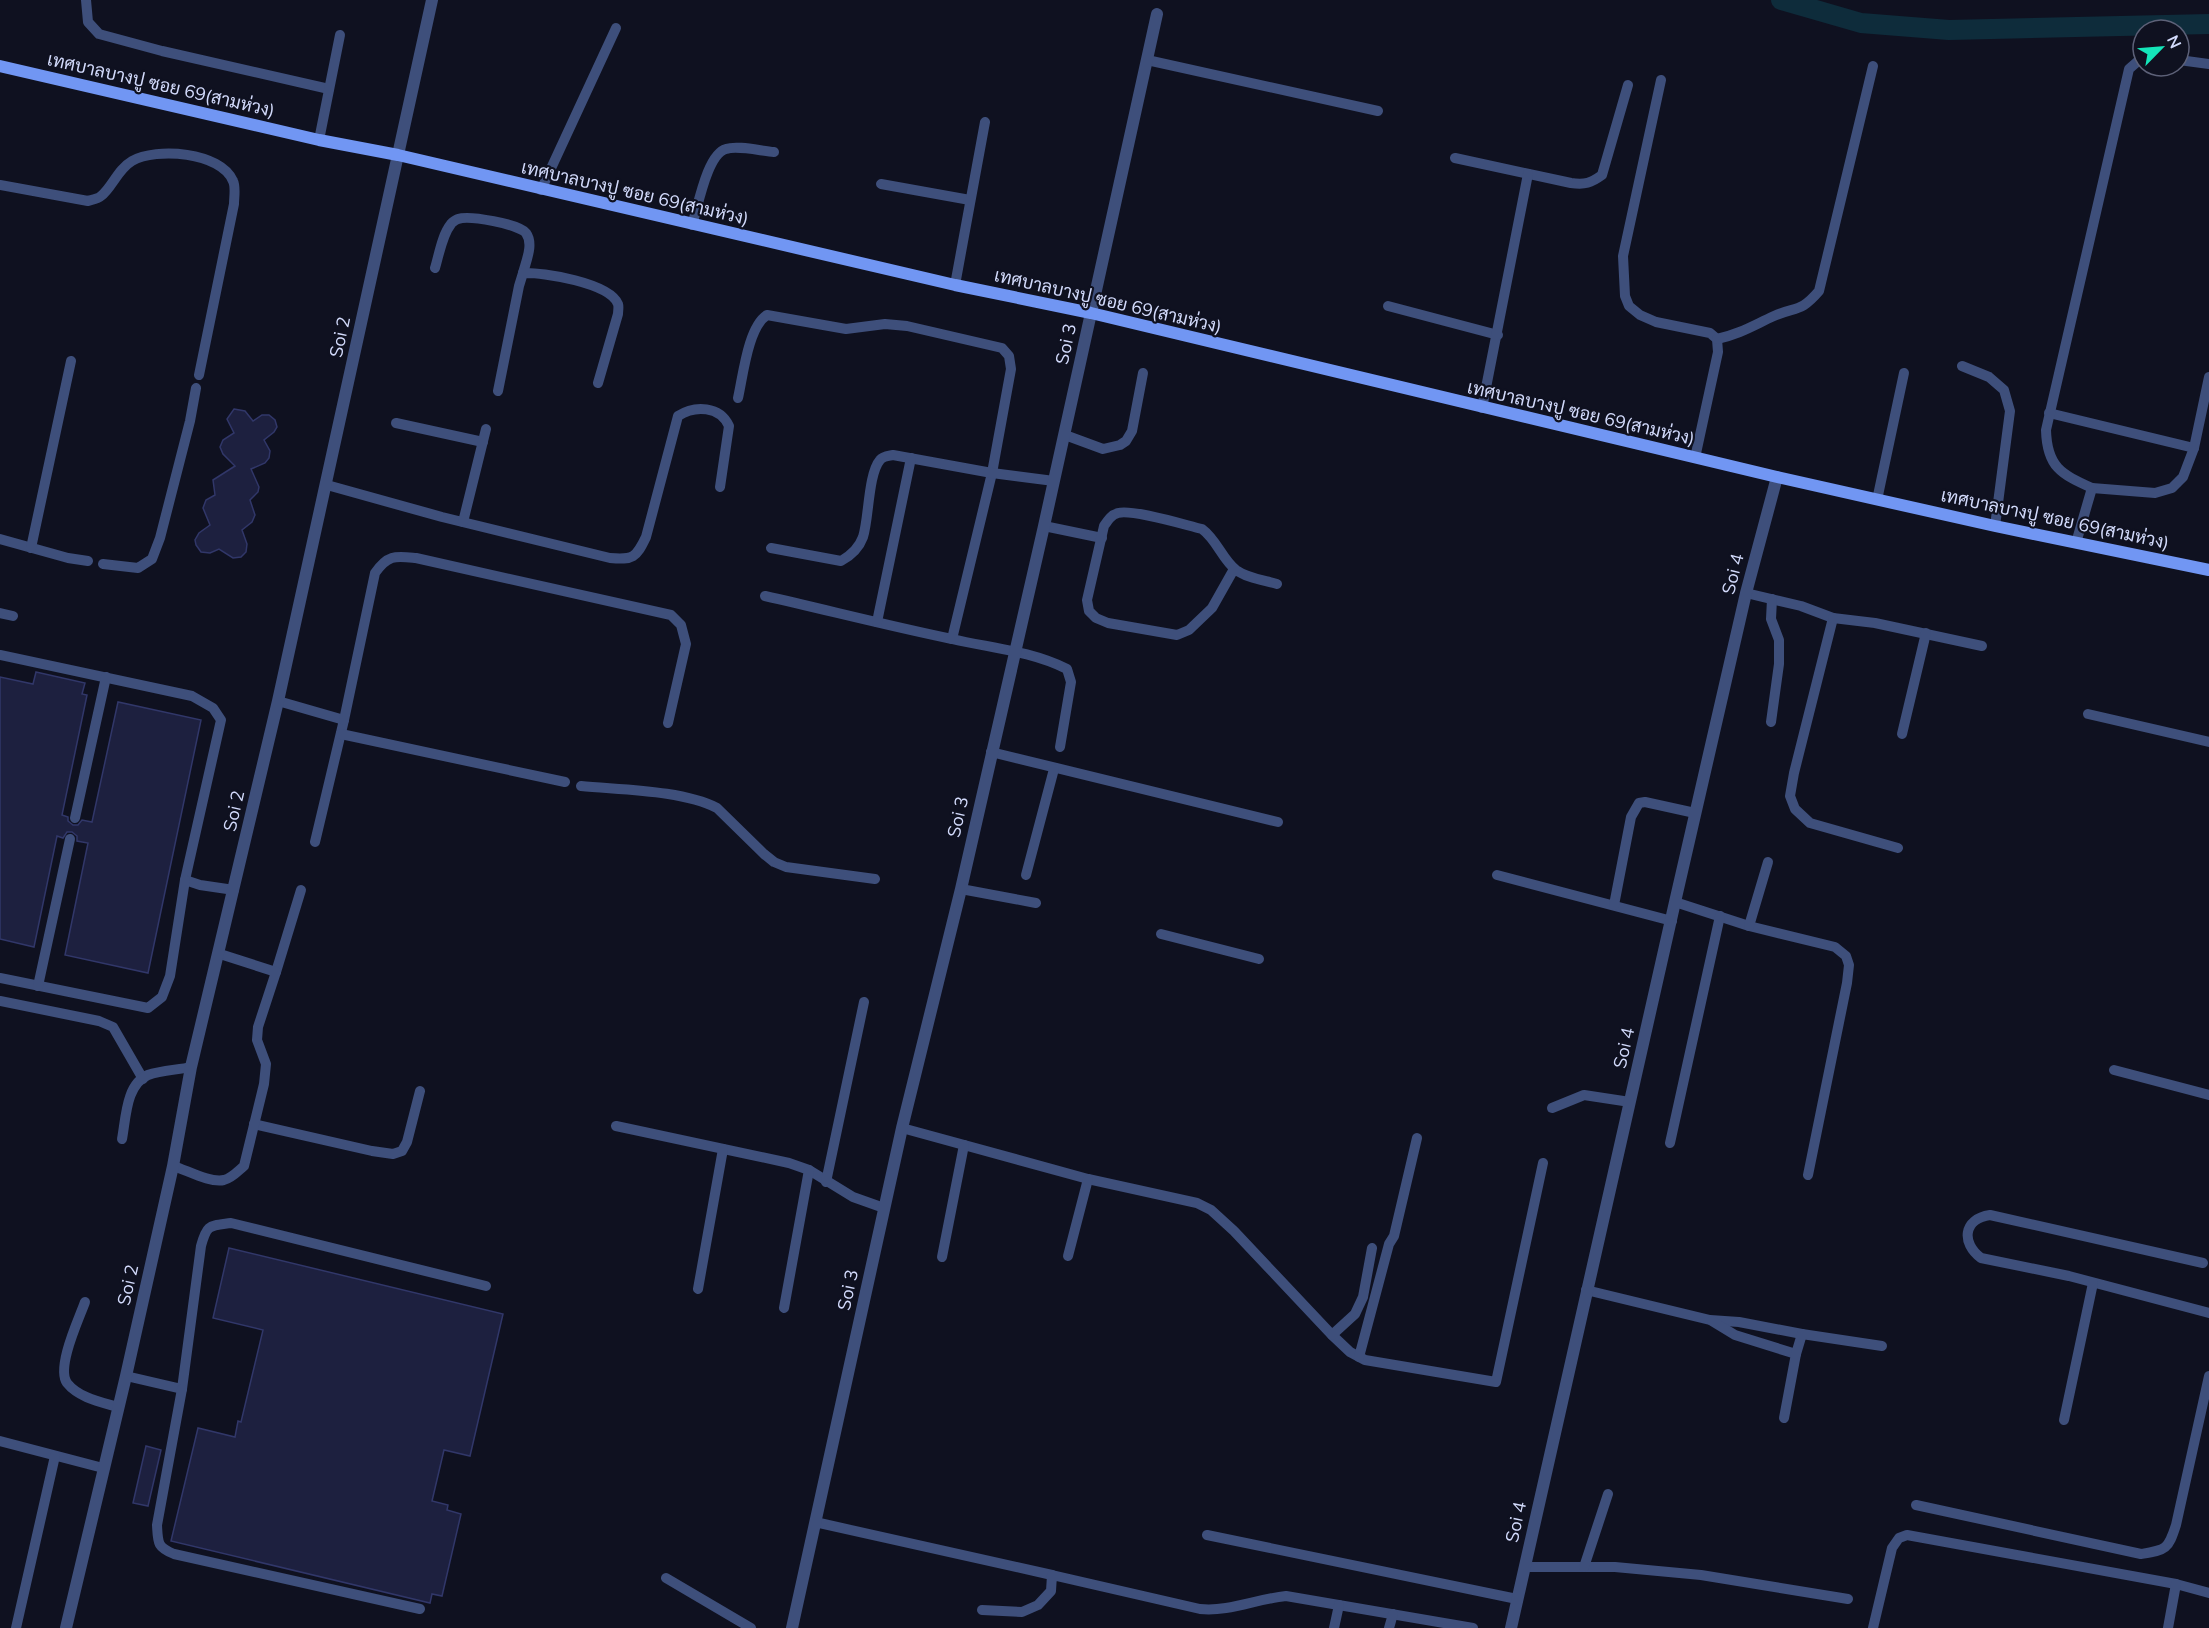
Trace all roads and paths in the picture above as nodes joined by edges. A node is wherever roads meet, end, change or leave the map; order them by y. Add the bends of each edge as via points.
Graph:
1 (86, 0) edge
2 (432, 0) edge
3 (1157, 14) dead end
4 (616, 28) dead end
5 (340, 35) dead end
6 (1147, 60) junction
7 (2191, 62) edge
8 (2209, 64) edge
9 (0, 66) edge
10 (1873, 66) dead end
11 (2131, 67) edge
12 (1661, 80) dead end
13 (1628, 86) dead end
14 (329, 89) junction
15 (1378, 111) dead end
16 (984, 122) dead end
17 (320, 140) junction
18 (774, 152) dead end
19 (398, 155) junction
20 (1455, 158) dead end
21 (1528, 174) junction
22 (881, 184) dead end
23 (0, 185) edge
24 (541, 190) junction
25 (970, 200) junction
26 (692, 225) junction
27 (435, 268) dead end
28 (523, 273) junction
29 (955, 285) junction
30 (1388, 306) dead end
31 (1091, 313) junction
32 (1498, 334) junction
33 (1717, 339) junction
34 (71, 361) dead end
35 (1962, 366) dead end
36 (1143, 373) dead end
37 (1904, 373) dead end
38 (199, 375) dead end
39 (2209, 377) edge
40 (598, 383) dead end
41 (196, 388) dead end
42 (498, 390) dead end
43 (738, 398) dead end
44 (1482, 408) junction
45 (2049, 413) junction
46 (396, 423) dead end
47 (486, 429) dead end
48 (1065, 435) junction
49 (483, 442) junction
50 (2194, 448) junction
51 (910, 458) junction
52 (1695, 458) junction
53 (992, 473) junction
54 (1777, 477) junction
55 (1054, 481) junction
56 (327, 485) junction
57 (720, 487) dead end
58 (2092, 488) junction
59 (1877, 500) junction
60 (463, 522) junction
61 (1044, 526) junction
62 (1995, 526) junction
63 (1102, 538) junction
64 (0, 539) edge
65 (2076, 543) junction
66 (31, 548) junction
67 (771, 548) dead end
68 (88, 561) dead end
69 (103, 564) dead end
70 (1234, 568) junction
71 (2209, 570) edge
72 (1276, 584) dead end
73 (1746, 593) junction
74 (765, 596) dead end
75 (1772, 599) junction
76 (0, 613) edge
77 (13, 616) dead end
78 (1833, 618) junction
79 (877, 622) junction
80 (1926, 633) junction
81 (952, 639) junction
82 (1982, 646) dead end
83 (1015, 651) junction
84 (0, 655) edge
85 (106, 677) junction
86 (278, 701) junction
87 (2088, 714) dead end
88 (344, 720) junction
89 (1771, 722) dead end
90 (668, 723) dead end
91 (341, 734) junction
92 (1902, 734) dead end
93 (2209, 742) edge
94 (1060, 747) dead end
95 (991, 753) junction
96 (1054, 769) junction
97 (565, 782) dead end
98 (581, 786) dead end
99 (1695, 813) junction
100 (75, 818) dead end
101 (1278, 822) dead end
102 (70, 839) dead end
103 (315, 842) dead end
104 (1898, 848) dead end
105 (1767, 862) dead end
106 (1026, 875) dead end
107 (1497, 875) dead end
108 (875, 879) dead end
109 (185, 880) junction
110 (961, 889) junction
111 (234, 890) junction
112 (301, 890) dead end
113 (1675, 902) junction
114 (1036, 903) dead end
115 (1614, 905) junction
116 (1720, 916) junction
117 (1672, 921) junction
118 (1749, 926) junction
119 (1161, 934) dead end
120 (219, 954) junction
121 (1259, 959) dead end
122 (276, 972) junction
123 (0, 978) edge
124 (38, 986) junction
125 (0, 1001) edge
126 (864, 1002) dead end
127 (191, 1067) junction
128 (2114, 1071) dead end
129 (143, 1078) junction
130 (420, 1091) dead end
131 (2209, 1095) edge
132 (1630, 1102) junction
133 (1552, 1108) dead end
134 (254, 1124) junction
135 (616, 1126) dead end
136 (902, 1128) junction
137 (1418, 1138) dead end
138 (122, 1139) dead end
139 (1670, 1143) dead end
140 (964, 1145) junction
141 (723, 1149) junction
142 (1543, 1163) dead end
143 (173, 1166) junction
144 (809, 1170) junction
145 (1808, 1175) dead end
146 (1088, 1179) junction
147 (826, 1182) junction
148 (884, 1208) junction
149 (1372, 1248) dead end
150 (1068, 1256) dead end
151 (942, 1257) dead end
152 (2203, 1263) dead end
153 (2093, 1283) junction
154 (486, 1286) dead end
155 (698, 1289) dead end
156 (1586, 1290) junction
157 (85, 1302) dead end
158 (784, 1308) dead end
159 (2209, 1313) edge
160 (1710, 1320) junction
161 (1802, 1334) junction
162 (1332, 1335) junction
163 (1882, 1346) dead end
164 (1796, 1354) junction
165 (1359, 1357) junction
166 (126, 1376) junction
167 (2209, 1376) edge
168 (182, 1389) junction
169 (118, 1407) junction
170 (1784, 1419) dead end
171 (2064, 1420) dead end
172 (0, 1441) edge
173 (55, 1456) junction
174 (103, 1468) junction
175 (1608, 1494) dead end
176 (1916, 1505) dead end
177 (815, 1522) junction
178 (1207, 1535) dead end
179 (1525, 1567) junction
180 (1584, 1567) junction
181 (1052, 1575) junction
182 (666, 1578) dead end
183 (2176, 1584) junction
184 (2209, 1593) edge
185 (1517, 1599) junction
186 (1848, 1599) dead end
187 (1338, 1605) junction
188 (420, 1609) dead end
189 (982, 1610) dead end
190 (1393, 1614) junction
191 (1437, 1625) edge
192 (15, 1628) edge
193 (66, 1628) edge
194 (752, 1628) edge
195 (792, 1628) edge
196 (1334, 1628) edge
197 (1389, 1628) edge
198 (1473, 1628) edge
199 (1511, 1628) edge
200 (1873, 1628) edge
201 (2168, 1628) edge

1 - 14 lane via 88,21 99,34
2 - 19 street, Soi 2
3 - 6 street, Soi 3
4 - 24 lane
5 - 14 lane
6 - 15 lane
6 - 31 street, Soi 3
7 - 8 lane
9 - 17 street, เทศบาลบางปู ซอย 69(สามห่วง)
10 - 33 lane via 1819,291 1797,310 1776,315 1737,335
11 - 45 lane
12 - 33 lane via 1623,256 1625,296 1629,306 1640,315 1710,333
13 - 21 lane via 1602,175 1583,185
14 - 17 lane
16 - 25 lane
17 - 19 street, เทศบาลบางปู ซอย 69(สามห่วง)
18 - 26 lane via 728,148 718,153
19 - 24 street, เทศบาลบางปู ซอย 69(สามห่วง)
19 - 56 street, Soi 2
20 - 21 lane
21 - 32 lane
22 - 25 lane
23 - 38 lane via 88,201 101,196 129,163 143,155 171,152 218,163 227,171 234,183 234,204
24 - 26 street, เทศบาลบางปู ซอย 69(สามห่วง)
25 - 29 lane
26 - 29 street, เทศบาลบางปู ซอย 69(สามห่วง)
27 - 28 lane via 451,223 471,218 519,227 527,234 530,245
28 - 40 lane via 552,274 600,289 618,304
28 - 42 lane
29 - 31 street, เทศบาลบางปู ซอย 69(สามห่วง)
30 - 32 lane
31 - 44 street, เทศบาลบางปู ซอย 69(สามห่วง)
31 - 48 street, Soi 3
32 - 44 lane
33 - 52 lane via 1718,352
34 - 66 lane
35 - 62 lane via 1989,377 2004,390 2010,411
36 - 48 lane via 1132,431 1126,441 1103,449
37 - 59 lane
39 - 50 lane
41 - 69 lane via 152,559 138,568
43 - 53 lane via 753,335 759,320 767,315 846,329 885,324 907,326 1002,348 1009,356 1011,369
44 - 52 street, เทศบาลบางปู ซอย 69(สามห่วง)
45 - 50 lane
45 - 58 lane via 2046,447 2056,465 2065,475
46 - 49 lane
47 - 49 lane
48 - 55 street, Soi 3
49 - 60 lane
50 - 58 lane via 2183,477 2172,488 2155,493
51 - 53 lane
51 - 67 lane via 893,455 879,461 862,539 841,561
51 - 79 lane
52 - 54 street, เทศบาลบางปู ซอย 69(สามห่วง)
53 - 55 lane
53 - 81 lane
54 - 59 street, เทศบาลบางปู ซอย 69(สามห่วง)
54 - 73 street, Soi 4
55 - 61 street, Soi 3
56 - 60 lane
56 - 86 street, Soi 2
57 - 60 lane via 729,426 720,413 697,408 678,416 646,537 639,552 629,559 610,558
58 - 65 lane
59 - 62 street, เทศบาลบางปู ซอย 69(สามห่วง)
61 - 63 lane
61 - 83 street, Soi 3
62 - 65 street, เทศบาลบางปู ซอย 69(สามห่วง)
63 - 70 lane via 1110,518 1132,513 1202,529
63 - 70 lane via 1087,600 1089,611 1108,623 1162,634 1177,635 1189,630 1212,608
64 - 66 lane
65 - 71 street, เทศบาลบางปู ซอย 69(สามห่วง)
66 - 68 lane
70 - 72 lane
73 - 75 lane
73 - 99 street, Soi 4
74 - 79 lane
75 - 78 lane
75 - 89 lane via 1771,619 1779,640 1779,664
76 - 77 lane
78 - 80 lane
78 - 104 lane via 1790,796 1795,809 1810,823
79 - 81 lane
80 - 82 lane
80 - 92 lane
81 - 83 lane
83 - 94 lane via 1067,669 1071,682
83 - 95 street, Soi 3
84 - 85 lane
85 - 100 lane
85 - 109 lane via 192,696 213,708 221,720
86 - 88 lane
86 - 111 street, Soi 2
87 - 93 lane
88 - 90 lane via 375,573 382,562 394,556 671,615 681,625 686,644
88 - 91 lane
91 - 97 lane
91 - 103 lane
95 - 96 lane
95 - 110 street, Soi 3
96 - 101 lane
96 - 106 lane
98 - 108 lane via 706,802 774,862
99 - 113 street, Soi 4
99 - 115 lane via 1639,803 1631,817
102 - 124 lane
105 - 118 lane
107 - 115 lane
109 - 111 lane
109 - 124 lane via 170,976 162,997 148,1008
110 - 114 lane
110 - 136 street, Soi 3
111 - 120 street, Soi 2
112 - 122 lane
113 - 116 lane
113 - 117 street, Soi 4
115 - 117 lane
116 - 118 lane
116 - 139 lane
117 - 132 street, Soi 4
118 - 145 lane via 1835,946 1849,965
119 - 121 lane
120 - 122 lane
120 - 127 street, Soi 2
122 - 134 lane via 258,1027 257,1040 266,1064
123 - 124 lane
125 - 129 lane via 113,1027
126 - 147 lane
127 - 129 lane
127 - 143 street, Soi 2
128 - 131 lane
129 - 138 lane via 130,1098
130 - 134 lane via 407,1142 393,1154
132 - 133 lane via 1584,1095
132 - 156 street, Soi 4
134 - 143 lane via 244,1166 235,1175 224,1180 210,1178
135 - 141 lane
136 - 140 lane
136 - 148 street, Soi 3
137 - 165 lane
140 - 146 lane
140 - 151 lane
141 - 144 lane
141 - 155 lane
142 - 165 lane via 1496,1382
143 - 166 street, Soi 2
144 - 147 lane
144 - 158 lane
146 - 150 lane
146 - 162 lane via 1197,1203 1211,1210
147 - 148 lane
148 - 177 street, Soi 3
149 - 162 lane via 1363,1297 1355,1314
152 - 153 lane via 1990,1215 1981,1216 1970,1228 1968,1242 1982,1258
153 - 159 lane
153 - 171 lane
154 - 168 lane via 231,1223 213,1225 205,1230 201,1246
156 - 160 lane
156 - 179 street, Soi 4
157 - 169 lane via 66,1354 64,1374 68,1383 88,1398
160 - 161 lane
160 - 164 lane via 1735,1335
161 - 163 lane
161 - 164 lane
162 - 165 lane
164 - 170 lane
166 - 168 lane
166 - 169 street, Soi 2
167 - 176 lane via 2176,1525 2170,1544 2162,1551 2141,1554
168 - 188 lane via 157,1525 158,1542 163,1549
169 - 174 street, Soi 2
172 - 173 lane
173 - 174 lane
173 - 192 lane
174 - 193 street, Soi 2
175 - 180 lane
177 - 181 lane
177 - 195 street, Soi 3
178 - 185 lane
179 - 180 lane
179 - 185 street, Soi 4
180 - 186 lane via 1701,1575
181 - 187 lane via 1215,1611 1262,1598 1286,1596
181 - 189 lane via 1051,1591 1038,1605 1022,1612
182 - 194 lane
183 - 184 lane
183 - 200 lane via 1907,1535 1892,1548
183 - 201 lane
185 - 199 street, Soi 4
187 - 190 lane
187 - 196 lane
190 - 191 lane
190 - 197 lane
191 - 198 lane

